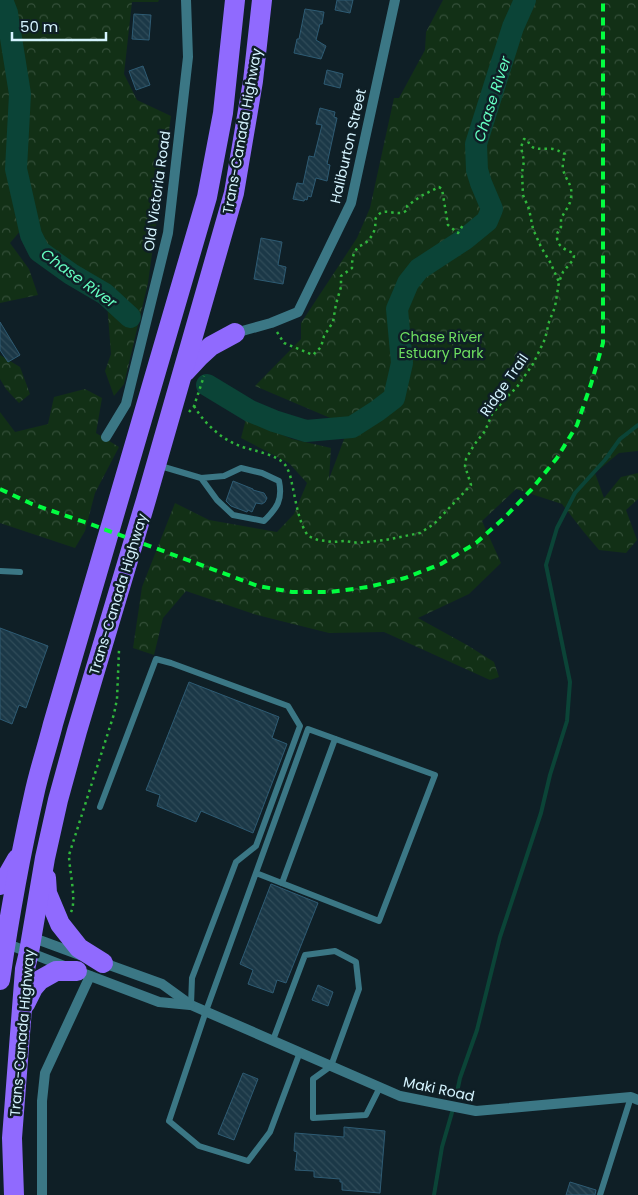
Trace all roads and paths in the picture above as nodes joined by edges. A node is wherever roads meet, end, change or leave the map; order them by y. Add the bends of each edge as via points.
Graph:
1 (186, 0) edge
2 (235, 0) edge
3 (395, 0) edge
4 (262, 1) edge
5 (463, 226) dead end
6 (559, 282) junction
7 (270, 323) junction
8 (235, 333) joint
9 (182, 375) junction
10 (186, 415) dead end
11 (106, 437) dead end
12 (156, 465) junction
13 (201, 478) junction
14 (0, 572) edge
15 (20, 572) dead end
16 (119, 648) dead end
17 (335, 738) junction
18 (100, 807) dead end
19 (21, 853) junction
20 (45, 858) junction
21 (256, 873) junction
22 (282, 884) junction
23 (0, 885) edge
24 (60, 924) junction
25 (6, 943) junction
26 (30, 944) junction
27 (90, 970) junction
28 (0, 980) edge
29 (191, 1005) junction
30 (22, 1010) junction
31 (206, 1011) junction
32 (273, 1040) junction
33 (300, 1052) junction
34 (331, 1066) junction
35 (380, 1087) junction
36 (635, 1098) edge
37 (14, 1195) edge
38 (42, 1195) edge
39 (600, 1195) edge

1 - 11 street, Old Victoria Road via 188,57 168,233 126,404
2 - 19 highway, Trans-Canada Highway via 223,113 207,197 53,724
3 - 7 street, Haliburton Street via 351,204 298,312
4 - 9 highway, Trans-Canada Highway via 253,81 234,192
5 - 7 path via 458,232 448,225 439,187 412,202 404,212 381,213 376,217 369,239 354,253 352,268 341,276 332,322 321,347 313,355 284,343
6 - 6 path, Ridge Trail via 533,229 523,195 521,147 524,139 532,148 565,154 563,168 570,183 571,196 557,238 562,247 574,256
6 - 10 path, Ridge Trail via 545,339 533,364 492,414 486,431 465,462 471,485 434,524 420,533 359,543 333,542 308,536 286,465 277,458 219,435 194,406
7 - 8 street, Haliburton Street
8 - 9 highway via 212,346
9 - 12 highway, Trans-Canada Highway
12 - 13 lane
12 - 20 highway, Trans-Canada Highway via 77,731
13 - 13 lane via 217,500 234,515 264,521 275,510 281,492 279,481 241,468 224,476
14 - 15 lane
16 - 24 path via 114,714 69,855 74,907
17 - 21 lane via 308,729
17 - 22 lane
17 - 22 lane via 435,774 379,921
18 - 29 lane via 156,659 288,706 300,726 256,846 236,862 192,978
19 - 23 highway
19 - 25 highway, Trans-Canada Highway
20 - 24 highway via 47,893
20 - 26 highway, Trans-Canada Highway
21 - 22 lane
21 - 31 lane
24 - 27 highway via 79,948
25 - 26 street, Maki Road
25 - 28 highway, Trans-Canada Highway
26 - 27 street, Maki Road
26 - 27 street, Maki Road
26 - 30 highway, Trans-Canada Highway
27 - 29 street, Maki Road via 159,1002
27 - 29 street, Maki Road via 162,984
27 - 30 highway via 56,971 40,980
27 - 38 street via 45,1074
29 - 31 street, Maki Road
30 - 37 highway, Trans-Canada Highway via 12,1138
31 - 32 street, Maki Road
31 - 33 lane via 169,1121 199,1146 248,1161 270,1132
32 - 33 street, Maki Road
32 - 34 lane via 305,955 335,951 356,962 359,989
33 - 34 street, Maki Road
34 - 35 street, Maki Road
34 - 35 lane via 313,1079 313,1118 366,1115
35 - 36 street, Maki Road via 400,1096 476,1112
36 - 39 lane

